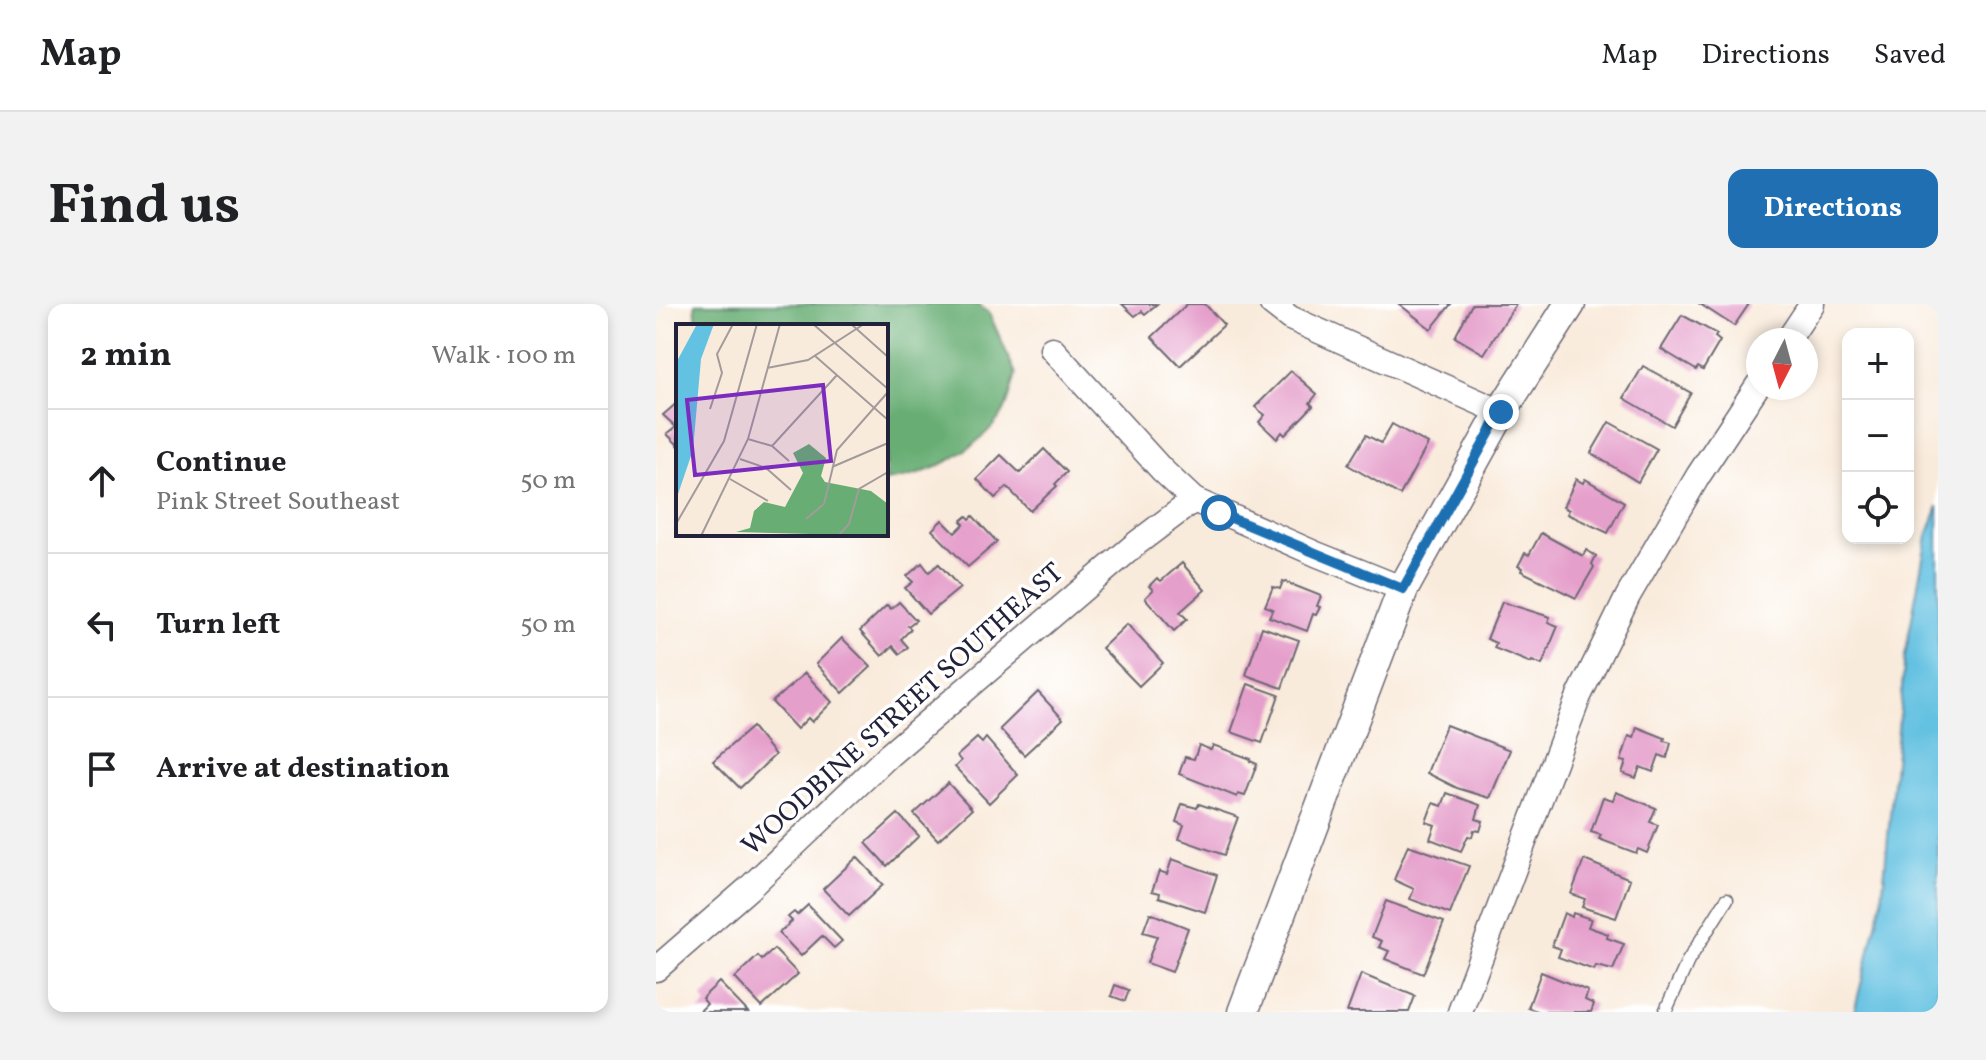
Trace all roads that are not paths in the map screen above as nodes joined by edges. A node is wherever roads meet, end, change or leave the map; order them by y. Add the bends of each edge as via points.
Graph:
1 (1272, 304) edge
2 (1570, 304) edge
3 (1812, 304) edge
4 (1796, 328) edge
5 (1052, 349) dead end
6 (1748, 400) edge
7 (1501, 412) junction
8 (1194, 500) junction
9 (1403, 589) junction
10 (1727, 899) dead end
11 (656, 969) edge
12 (1243, 1012) edge
13 (1460, 1012) edge
14 (1665, 1012) edge

1 - 7 street via 1290,318
2 - 7 street
3 - 4 street
5 - 8 street
6 - 13 street via 1628,596 1579,696
7 - 9 street
8 - 9 street
8 - 11 street, WOODBINE STREET SOUTHEAST via 889,755
9 - 12 street
10 - 14 lane via 1688,961

